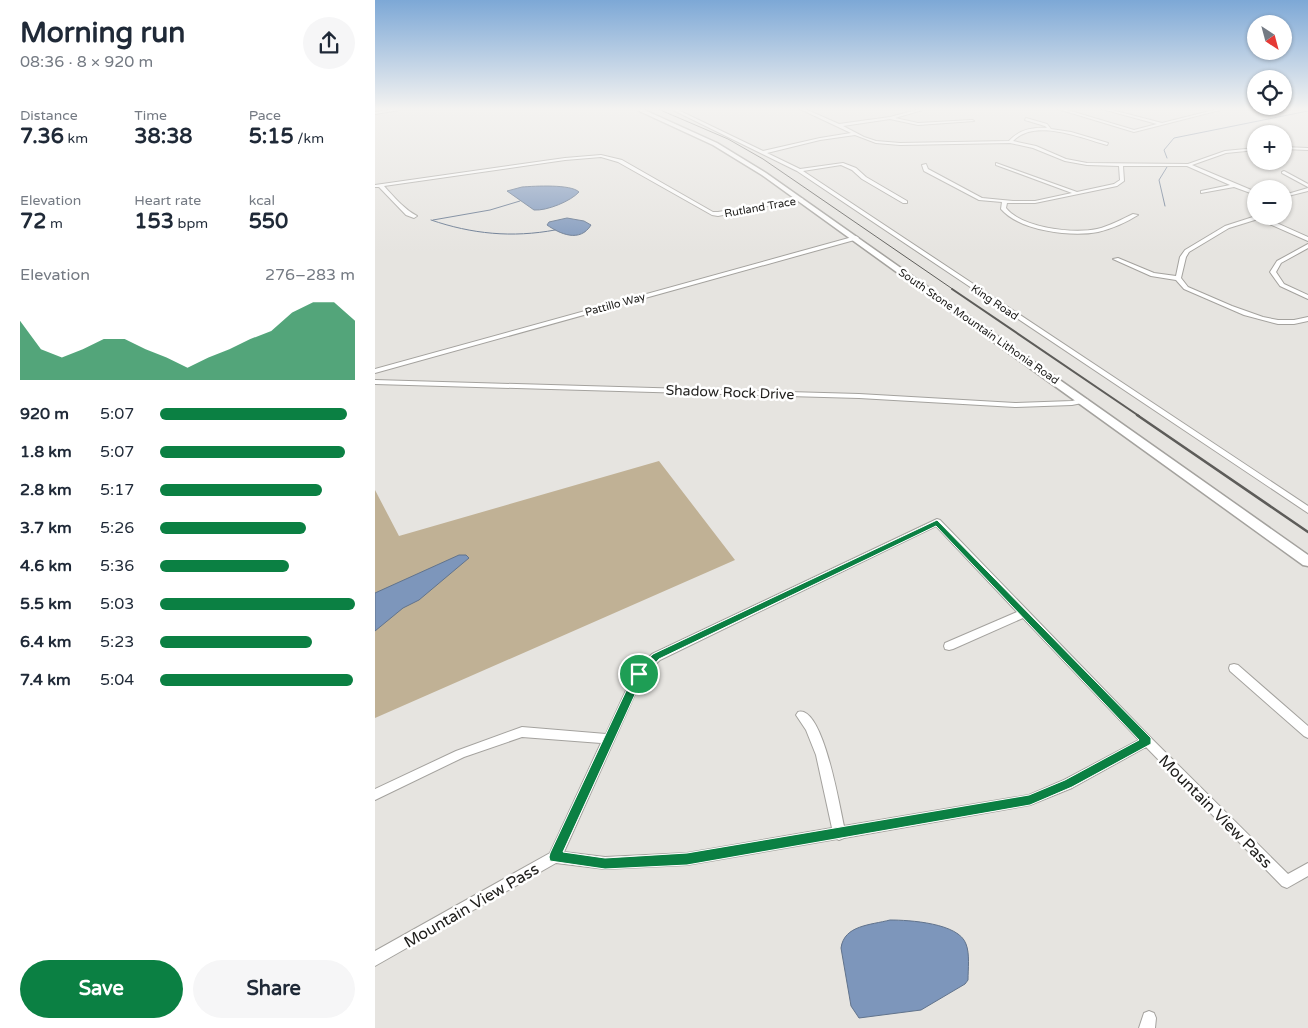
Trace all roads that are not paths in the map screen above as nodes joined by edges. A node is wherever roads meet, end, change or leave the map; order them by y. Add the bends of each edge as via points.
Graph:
1 (589, 157) edge
2 (605, 157) edge
3 (737, 157) edge
4 (774, 157) edge
5 (1062, 157) edge
6 (1211, 157) edge
7 (998, 164) dead end
8 (924, 165) dead end
9 (1121, 165) junction
10 (1188, 165) junction
11 (799, 170) junction
12 (1284, 172) dead end
13 (1235, 185) junction
14 (378, 186) edge
15 (1308, 187) edge
16 (1247, 190) edge
17 (1075, 192) junction
18 (1203, 192) dead end
19 (1292, 193) edge
20 (801, 199) junction
21 (1005, 201) junction
22 (905, 202) dead end
23 (1135, 215) dead end
24 (414, 216) dead end
25 (1247, 221) edge
26 (1277, 225) edge
27 (855, 238) junction
28 (1308, 239) edge
29 (1308, 246) edge
30 (1116, 259) dead end
31 (1178, 278) junction
32 (1308, 297) edge
33 (1308, 319) edge
34 (375, 371) edge
35 (375, 382) edge
36 (1083, 400) junction
37 (1308, 510) edge
38 (1308, 562) edge
39 (1024, 613) junction
40 (949, 646) dead end
41 (1234, 668) dead end
42 (802, 715) dead end
43 (1308, 733) edge
44 (607, 739) junction
45 (1147, 741) junction
46 (375, 795) edge
47 (839, 834) junction
48 (555, 857) junction
49 (1308, 869) edge
50 (375, 959) edge

1 - 14 street, Rutland Trace
2 - 20 street, Rutland Trace via 620,161 711,213
3 - 20 main road, South Stone Mountain Lithonia Road
4 - 11 street, King Road
5 - 9 street via 1077,163
6 - 10 street
7 - 17 street
8 - 21 street via 926,170 981,199
9 - 10 street
9 - 17 street via 1123,174 1119,184
10 - 13 street
11 - 22 street via 843,162
11 - 37 street, King Road
12 - 15 street
13 - 16 street
13 - 18 street
14 - 24 street
15 - 19 street
17 - 21 street via 1035,202
20 - 27 main road, South Stone Mountain Lithonia Road
21 - 23 street via 1005,212 1045,228 1085,232
25 - 31 street via 1227,227 1187,251
26 - 28 street
27 - 34 street, Pattillo Way
27 - 36 main road, South Stone Mountain Lithonia Road
29 - 32 street via 1279,262 1273,272 1282,284
30 - 31 street via 1153,275
31 - 33 street via 1185,288 1264,320 1284,323
35 - 36 street, Shadow Rock Drive via 859,396 1015,405
36 - 38 main road, South Stone Mountain Lithonia Road
39 - 40 street
39 - 44 street, Mountain View Pass via 937,522 656,657 639,674
39 - 45 street, Mountain View Pass
41 - 43 street
42 - 47 street via 817,738
44 - 46 street via 522,732 460,754
44 - 48 street, Mountain View Pass
45 - 47 street via 1069,784 1030,800
45 - 49 street, Mountain View Pass via 1287,882
47 - 48 street via 656,862 605,863
48 - 50 street, Mountain View Pass

